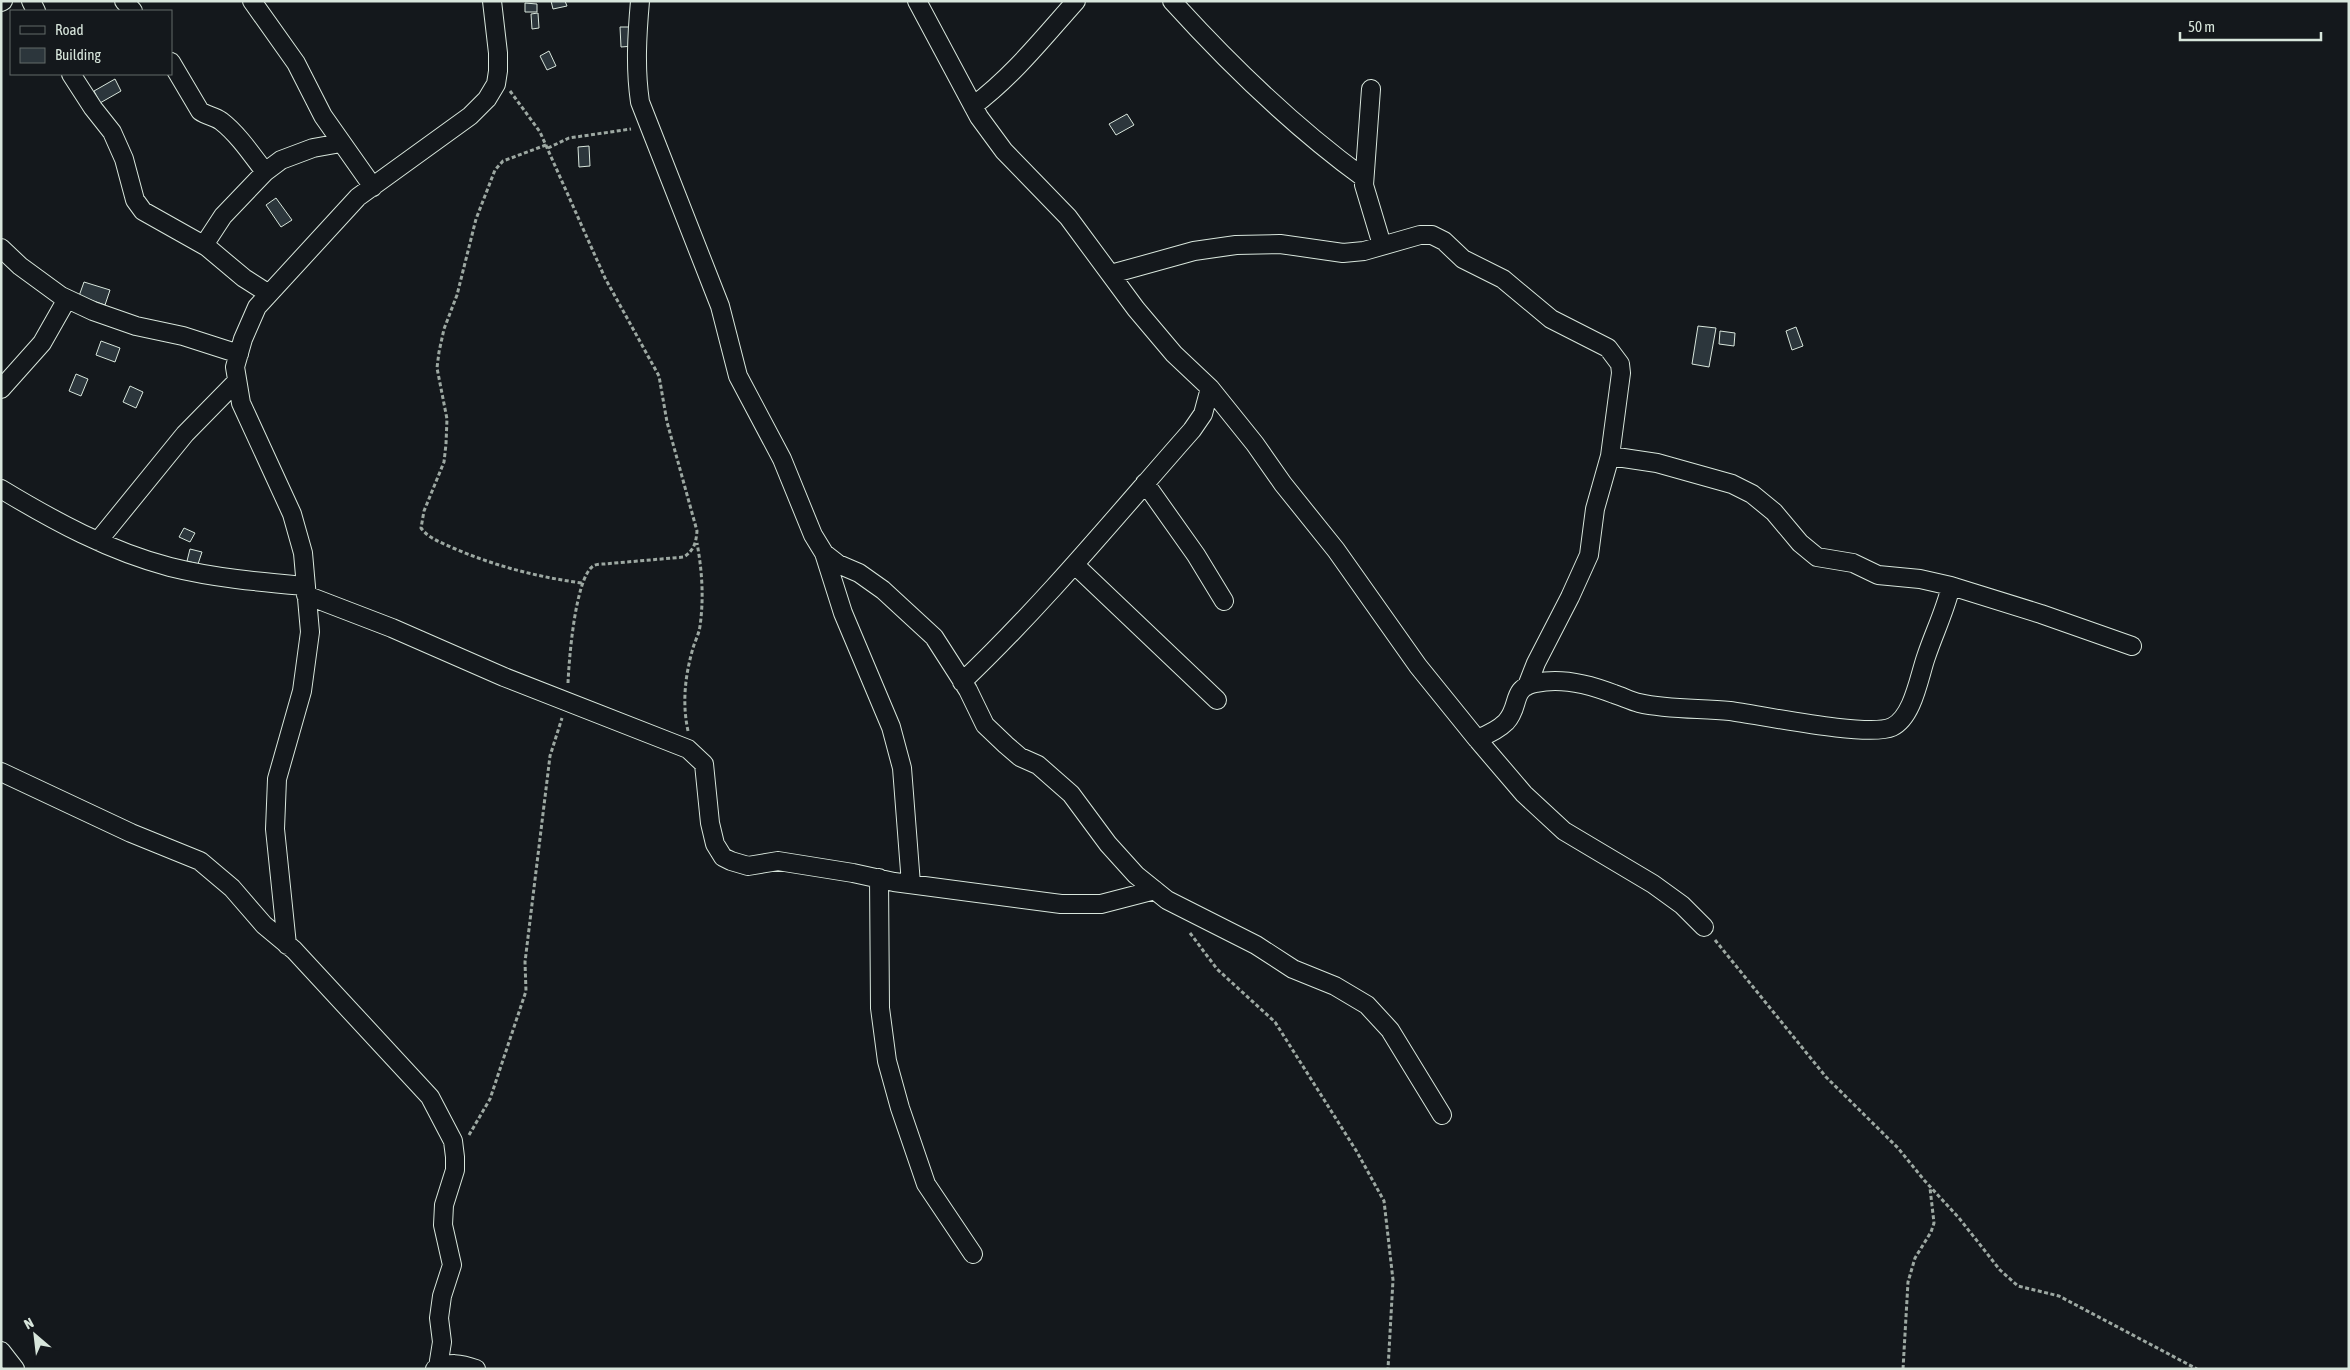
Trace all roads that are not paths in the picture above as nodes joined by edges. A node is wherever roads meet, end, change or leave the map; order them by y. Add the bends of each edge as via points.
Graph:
1 (252, 1) edge
2 (492, 1) edge
3 (640, 1) edge
4 (917, 1) edge
5 (1076, 1) edge
6 (1172, 1) edge
7 (172, 64) edge
8 (72, 75) edge
9 (1370, 89) dead end
10 (973, 106) junction
11 (341, 143) junction
12 (265, 172) junction
13 (1364, 178) junction
14 (373, 187) junction
15 (204, 245) junction
16 (1382, 245) junction
17 (1, 248) edge
18 (1111, 274) junction
19 (269, 294) junction
20 (67, 299) junction
21 (238, 354) junction
22 (237, 381) junction
23 (1, 388) edge
24 (1210, 388) junction
25 (1610, 456) junction
26 (1145, 484) junction
27 (1, 489) edge
28 (98, 541) junction
29 (824, 553) junction
30 (1075, 565) junction
31 (1951, 586) junction
32 (306, 590) junction
33 (1224, 601) dead end
34 (2132, 646) dead end
35 (962, 682) junction
36 (1527, 686) junction
37 (1217, 700) dead end
38 (1477, 739) junction
39 (1, 772) edge
40 (879, 878) junction
41 (911, 884) junction
42 (1155, 890) junction
43 (1704, 927) road end
44 (287, 945) junction
45 (1442, 1116) dead end
46 (974, 1254) dead end
47 (1, 1351) edge
48 (437, 1368) edge
49 (15, 1369) edge
50 (476, 1369) edge

1 - 11 street via 296,63
2 - 14 street via 498,53 497,79 487,99 470,116
3 - 29 street via 636,37 640,102 720,306 738,376 782,460 812,535
4 - 10 street
5 - 10 street via 1018,68
6 - 13 street via 1207,40 1280,109
7 - 12 street via 200,111 227,126
8 - 15 street via 112,132 135,200 143,211
9 - 13 street
10 - 18 street via 1004,151 1068,217
11 - 12 street via 313,148 281,160
11 - 14 street
12 - 15 street via 223,216
13 - 16 street
14 - 19 street via 358,197
15 - 19 street
16 - 18 street via 1343,253 1280,244 1236,245 1194,251
16 - 25 street via 1432,234 1463,259 1503,279 1551,319 1608,348 1617,358 1621,373
17 - 20 street via 20,266
18 - 24 street via 1174,354
19 - 21 street via 257,306
20 - 21 street via 136,326 183,336
20 - 23 street via 42,343
21 - 22 street via 234,367
22 - 28 street via 185,434
22 - 32 street via 241,404 292,514 303,553
24 - 26 street via 1202,414 1192,430
24 - 38 street via 1336,550 1418,666
25 - 31 street via 1657,463 1732,484 1752,494 1774,512 1800,543 1817,557 1852,563 1878,575
25 - 36 street via 1595,509 1589,555
26 - 30 street
26 - 33 street via 1196,555
27 - 28 street via 70,529
28 - 32 street via 169,567
29 - 35 street via 883,590 934,637
29 - 41 street via 843,613 891,728 902,768
30 - 35 street
30 - 37 street
31 - 34 street
31 - 36 street via 1916,694 1892,727 1873,730 1835,727 1727,711 1647,704 1584,685 1553,680
32 - 40 street via 504,677 694,753 704,764 710,823 715,844 723,857 748,866 778,861
32 - 44 street via 310,632 302,691 277,778 275,829
35 - 42 street via 985,725 1006,745 1038,765 1065,788 1108,844 1136,875
36 - 38 street via 1518,694 1514,710 1506,721
38 - 43 street via 1524,794 1564,831 1653,884 1682,905
39 - 44 street via 200,861 232,888
40 - 41 street
40 - 46 street via 880,1008 887,1061 926,1184
41 - 42 street via 1061,904 1101,904
42 - 45 street via 1167,900 1256,945 1293,969 1335,986 1366,1005 1390,1030
44 - 48 street via 430,1097 453,1141 454,1170 444,1205 444,1225 452,1264 442,1296 439,1318 442,1342
47 - 49 street
48 - 50 street via 448,1363

